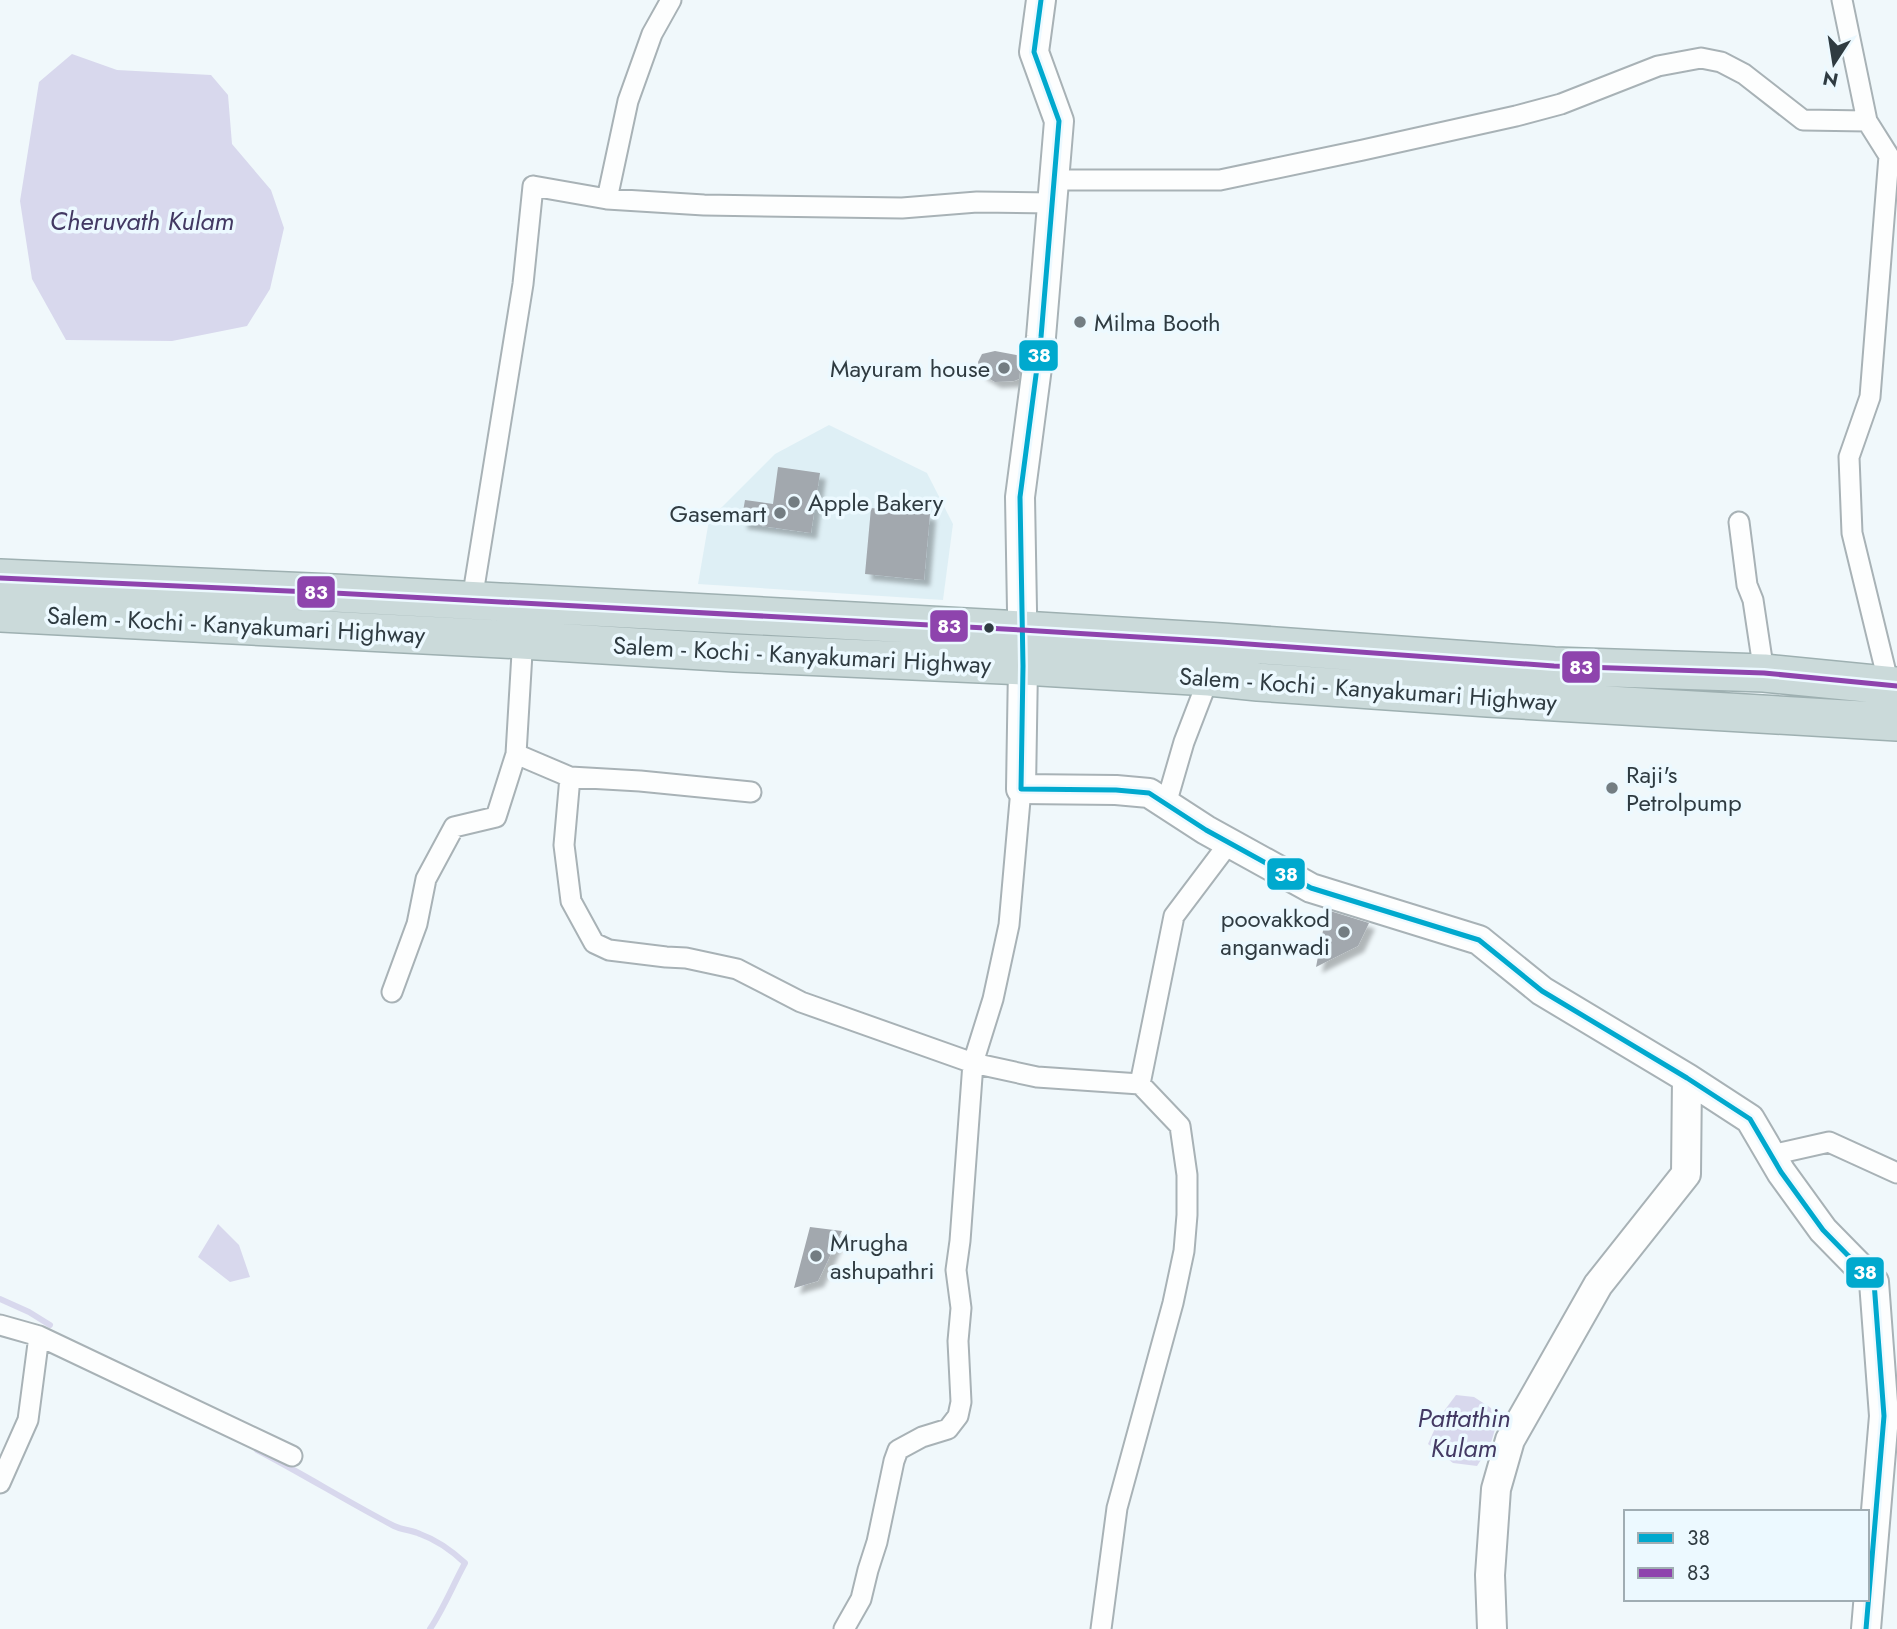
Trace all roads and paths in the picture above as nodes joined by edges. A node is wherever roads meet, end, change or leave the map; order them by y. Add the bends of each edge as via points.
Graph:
1 (671, 0) edge
2 (1041, 0) edge
3 (1842, 0) edge
4 (1867, 121) junction
5 (1054, 192) junction
6 (607, 199) junction
7 (1739, 522) dead end
8 (0, 578) edge
9 (472, 600) junction
10 (0, 613) edge
11 (1022, 630) junction
12 (521, 640) junction
13 (1023, 666) junction
14 (1763, 673) junction
15 (1209, 677) junction
16 (1893, 685) edge
17 (1897, 722) edge
18 (516, 754) junction
19 (570, 777) junction
20 (1021, 789) junction
21 (751, 792) dead end
22 (1166, 804) junction
23 (1229, 843) junction
24 (392, 992) dead end
25 (973, 1063) junction
26 (1688, 1078) junction
27 (1140, 1084) junction
28 (1771, 1154) junction
29 (1897, 1173) edge
30 (0, 1325) edge
31 (39, 1336) junction
32 (292, 1456) dead end
33 (0, 1483) edge
34 (1869, 1594) edge
35 (1868, 1601) edge
36 (844, 1629) edge
37 (1101, 1629) edge
38 (1492, 1629) edge
39 (1866, 1629) edge

1 - 6 street via 652,34 628,101
2 - 5 street via 1034,52 1059,121
3 - 4 street
4 - 5 street via 1803,120 1744,74 1701,58 1658,66 1561,104 1516,116 1220,180
4 - 16 street via 1889,156 1870,397 1849,457 1852,533
5 - 6 street via 902,208
5 - 11 street via 1020,497
6 - 9 street via 533,186 523,284
7 - 14 street
8 - 9 highway, Salem - Kochi - Kanyakumari Highway
9 - 11 highway, Salem - Kochi - Kanyakumari Highway
10 - 12 highway, Salem - Kochi - Kanyakumari Highway
11 - 13 street
11 - 14 highway, Salem - Kochi - Kanyakumari Highway via 1554,666
12 - 13 highway, Salem - Kochi - Kanyakumari Highway
12 - 18 street
13 - 15 highway, Salem - Kochi - Kanyakumari Highway
13 - 20 street
14 - 16 highway, Salem - Kochi - Kanyakumari Highway
15 - 17 highway, Salem - Kochi - Kanyakumari Highway
15 - 22 street
18 - 19 street
18 - 24 street via 496,817 454,827 426,879 417,924
19 - 21 street
19 - 25 street via 564,845 571,901 594,943 609,950 737,969 801,1002
20 - 22 street via 1149,793
20 - 25 street via 1009,925
22 - 23 street
23 - 26 street via 1311,888 1479,940 1542,991
23 - 27 street via 1174,916
25 - 27 street via 1037,1077
25 - 36 street via 956,1270 961,1308 958,1416 948,1429 898,1450 862,1599
26 - 28 street via 1750,1119
26 - 38 street via 1686,1174 1598,1286 1510,1440 1496,1489 1490,1575
27 - 37 street via 1180,1126 1187,1215 1173,1303 1117,1508
28 - 29 street via 1829,1142
28 - 34 street via 1823,1230 1874,1283 1884,1416
30 - 31 street
31 - 32 street
31 - 33 street via 28,1420
35 - 39 street

